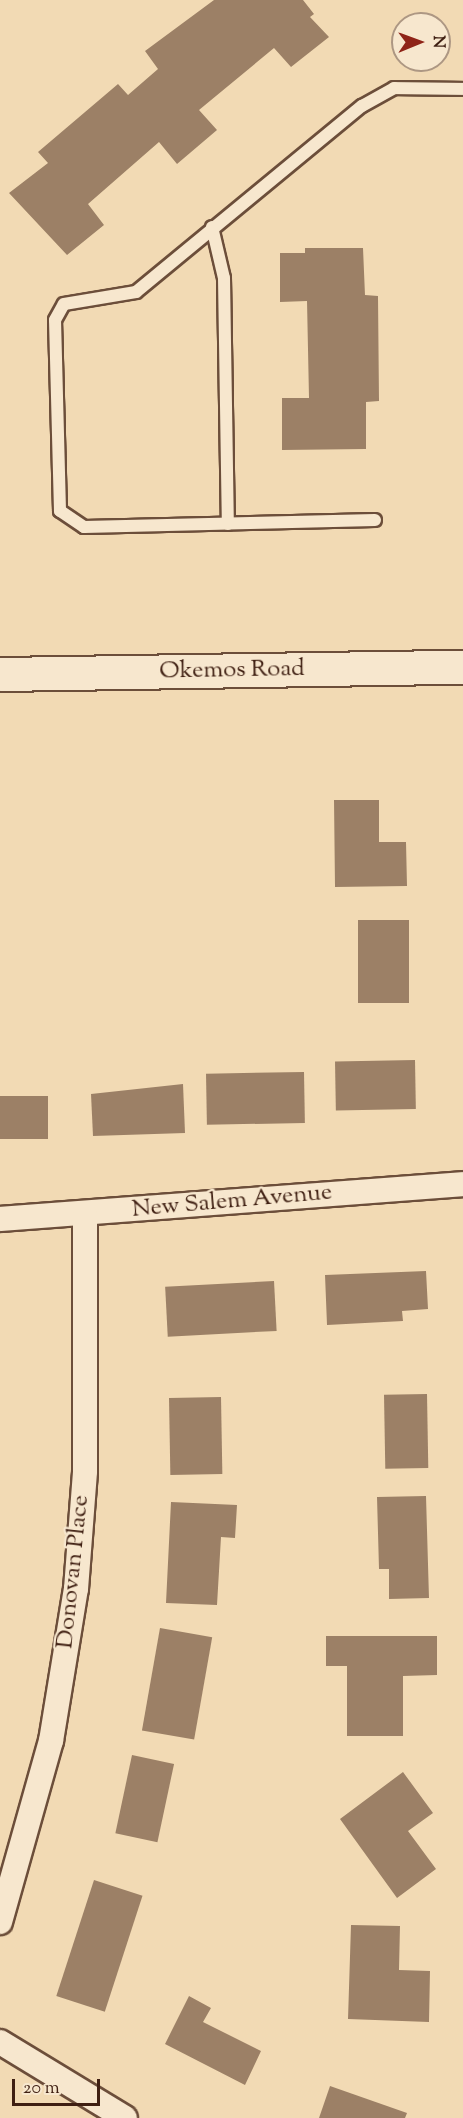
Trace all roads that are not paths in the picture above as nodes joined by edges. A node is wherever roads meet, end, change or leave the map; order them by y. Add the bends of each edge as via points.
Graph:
1 (463, 89) edge
2 (212, 227) junction
3 (375, 520) dead end
4 (228, 524) junction
5 (463, 668) edge
6 (0, 674) edge
7 (463, 1184) edge
8 (85, 1214) junction
9 (0, 1219) edge
10 (0, 1922) edge
11 (0, 2042) edge
12 (125, 2118) edge

1 - 2 lane via 394,88 362,106
2 - 4 lane via 224,278
2 - 4 lane via 136,291 64,304 55,320 60,511 84,527
3 - 4 lane
5 - 6 main road, Okemos Road
7 - 8 street, New Salem Avenue
8 - 9 street, New Salem Avenue
8 - 10 street, Donovan Place via 85,1471 76,1589 51,1741
11 - 12 street

